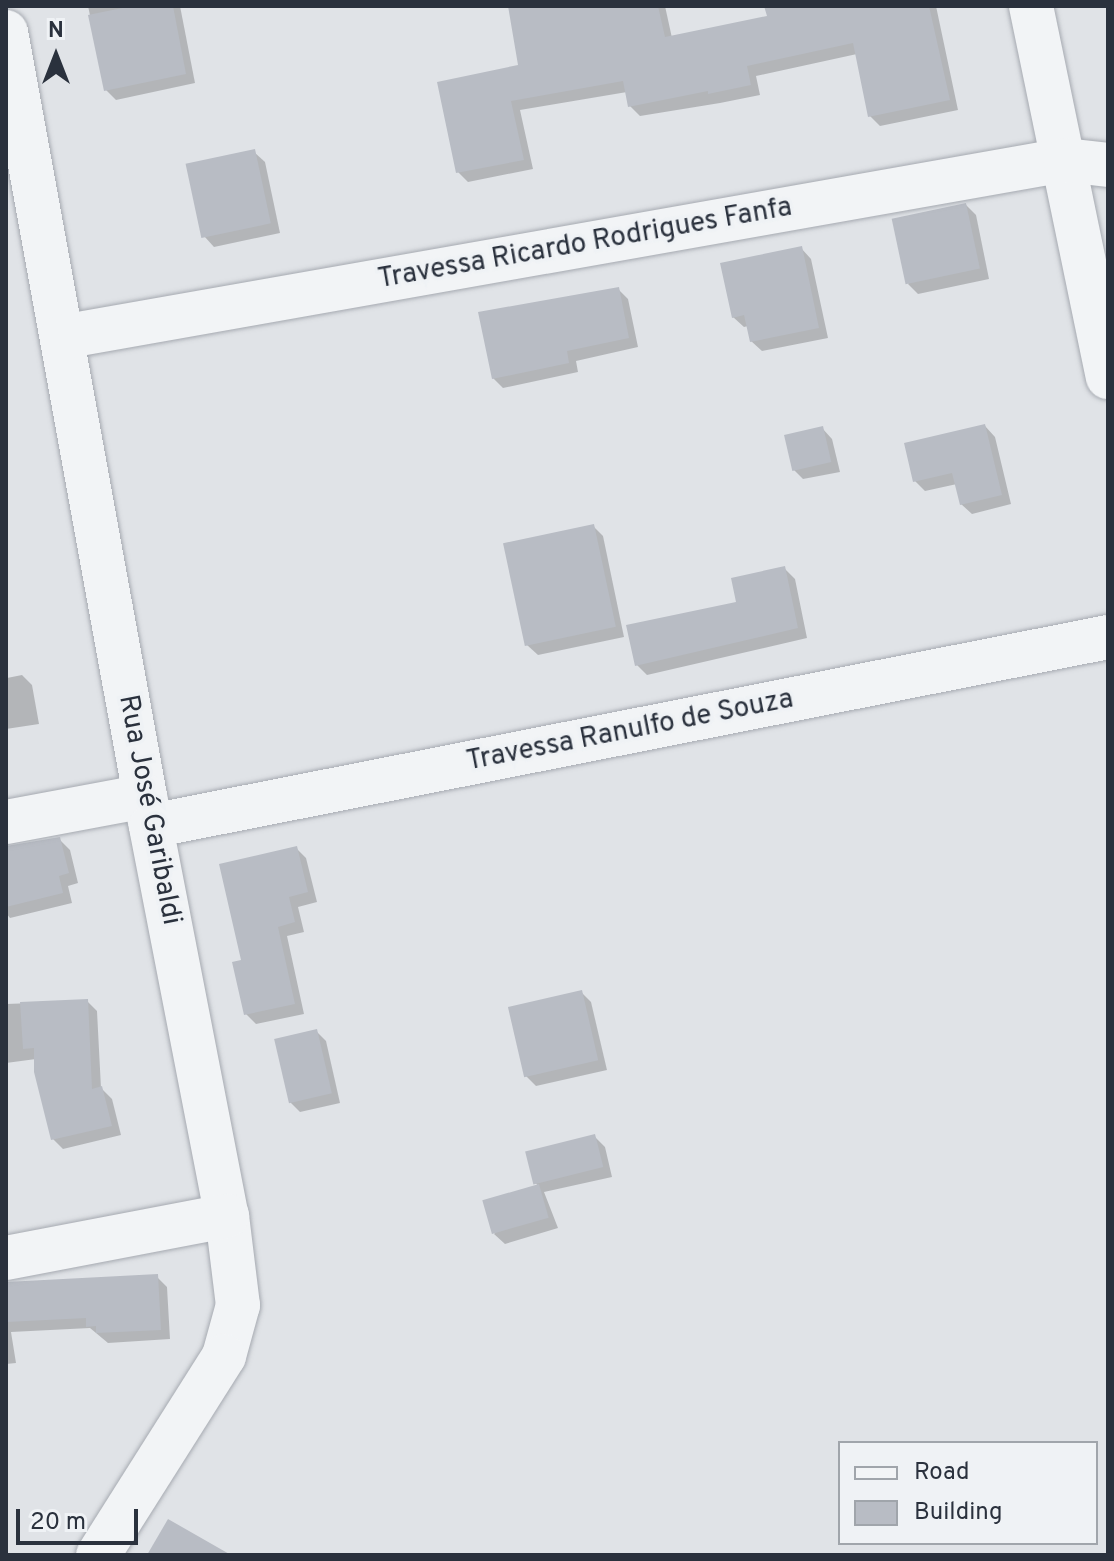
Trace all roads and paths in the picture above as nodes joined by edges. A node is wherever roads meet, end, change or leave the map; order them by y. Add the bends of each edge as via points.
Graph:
1 (1031, 6) edge
2 (6, 32) edge
3 (1065, 160) junction
4 (1108, 165) edge
5 (62, 337) junction
6 (1108, 377) edge
7 (1108, 637) edge
8 (148, 811) junction
9 (6, 822) edge
10 (227, 1216) junction
11 (6, 1258) edge
12 (98, 1555) edge

1 - 3 street
2 - 5 street, Rua José Garibaldi
3 - 4 street, Travessa Ricardo Rodrigues Fanfa
3 - 5 street, Travessa Ricardo Rodrigues Fanfa
3 - 6 street
5 - 8 street, Rua José Garibaldi
7 - 8 street, Travessa Ranulfo de Souza
8 - 9 street, Travessa Ranulfo de Souza
8 - 10 street, Rua José Garibaldi
10 - 11 street
10 - 12 street, Rua José Garibaldi via 238,1305 224,1356

